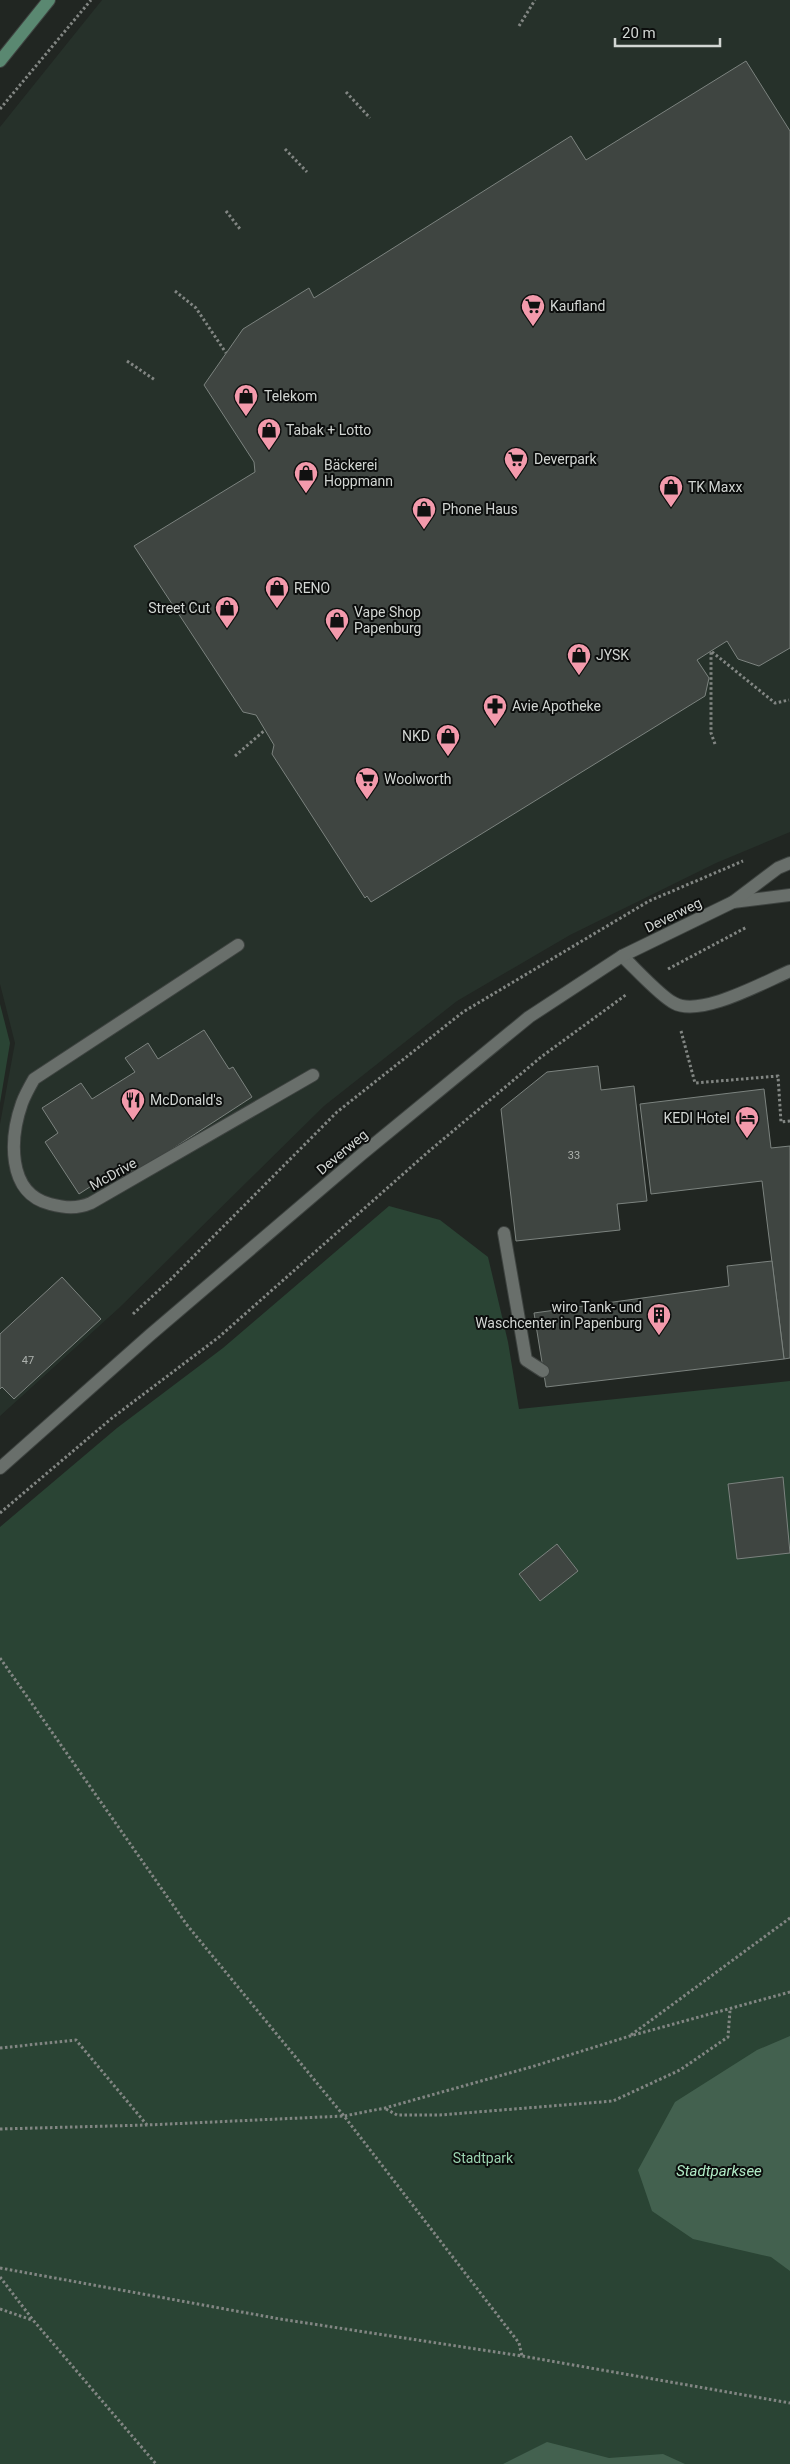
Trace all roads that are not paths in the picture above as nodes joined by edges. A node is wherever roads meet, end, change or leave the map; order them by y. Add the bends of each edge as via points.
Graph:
1 (49, 0) edge
2 (0, 61) edge
3 (790, 863) edge
4 (790, 895) edge
5 (733, 902) junction
6 (238, 945) dead end
7 (622, 956) junction
8 (790, 971) edge
9 (313, 1075) dead end
10 (504, 1233) dead end
11 (543, 1371) dead end
12 (0, 1468) edge

1 - 2 street
3 - 5 street, Deverweg via 778,868
4 - 5 street, Deverweg
5 - 7 street, Deverweg
6 - 9 street, McDrive via 34,1079 22,1103 14,1142 15,1171 25,1190 44,1203 80,1207 130,1183
7 - 8 street via 674,1004 688,1006 714,1004
7 - 12 street, Deverweg via 529,1017 248,1251
10 - 11 street via 526,1360

